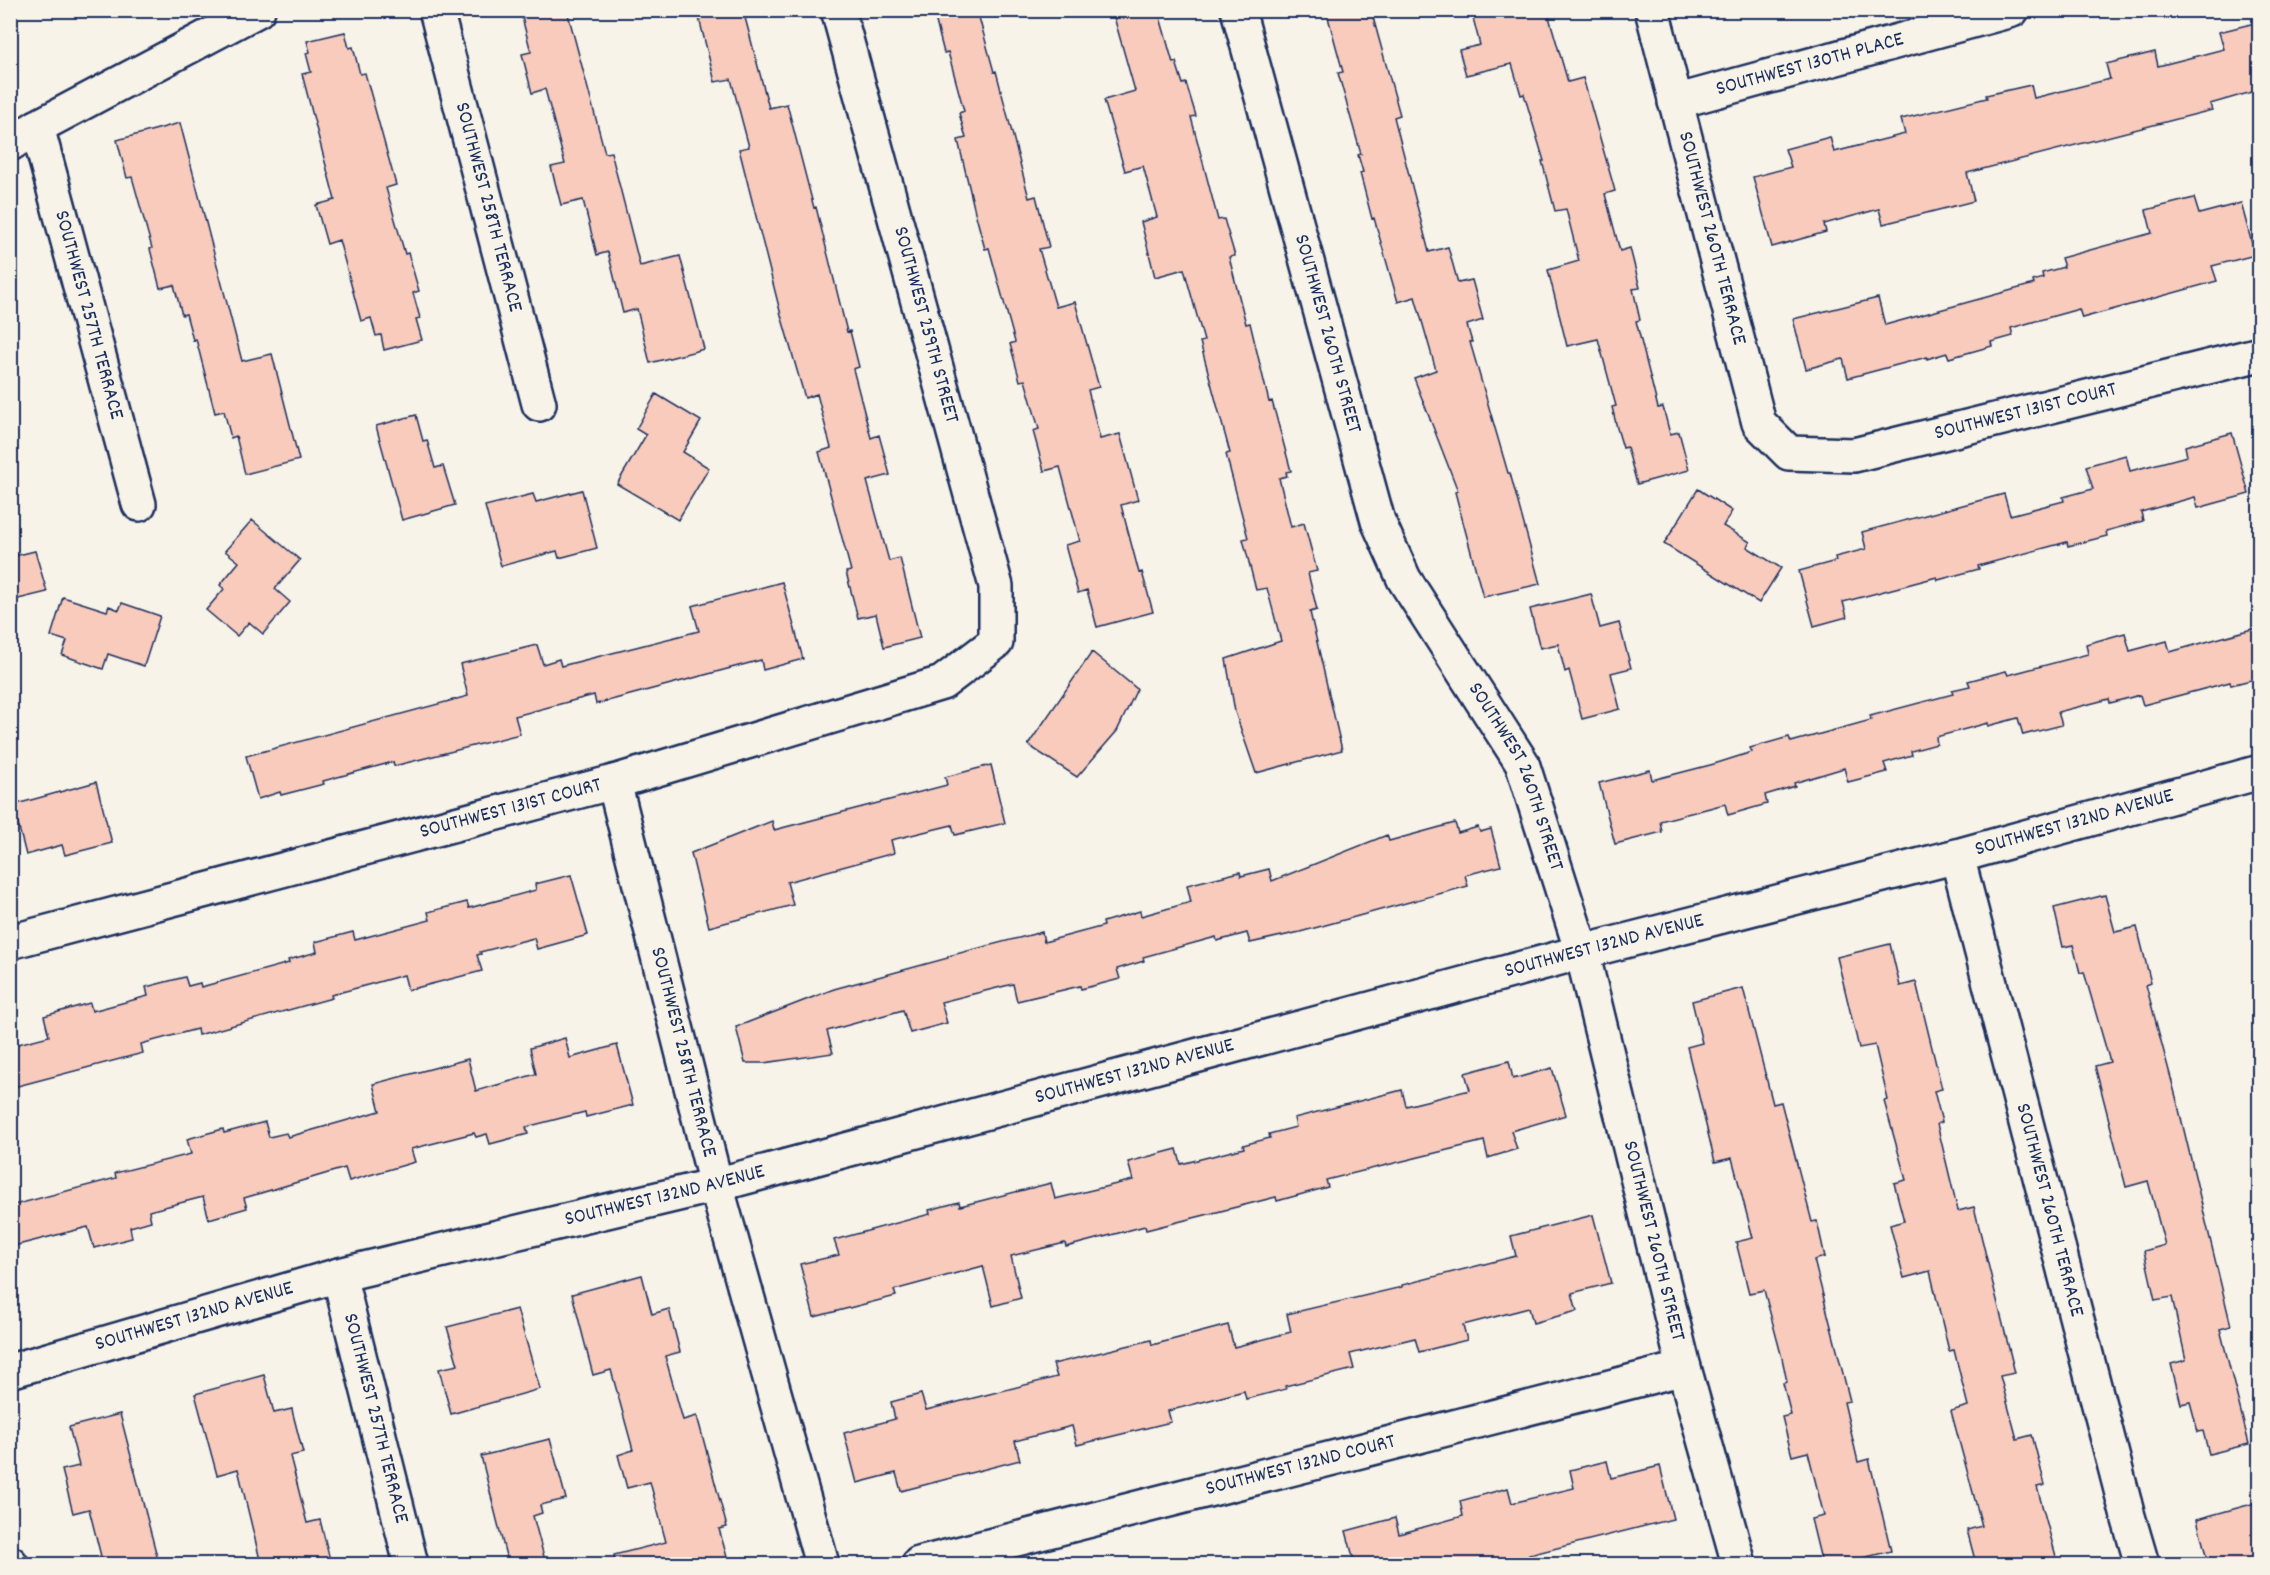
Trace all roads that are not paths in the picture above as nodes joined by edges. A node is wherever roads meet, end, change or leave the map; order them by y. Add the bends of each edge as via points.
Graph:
1 (258, 10) edge
2 (436, 10) edge
3 (838, 10) edge
4 (1238, 10) edge
5 (1652, 10) edge
6 (2012, 10) edge
7 (1675, 102) junction
8 (38, 127) junction
9 (10, 144) edge
10 (2259, 354) edge
11 (539, 404) dead end
12 (1789, 453) joint
13 (139, 504) dead end
14 (996, 642) joint
15 (2259, 772) edge
16 (614, 782) junction
17 (1957, 856) junction
18 (10, 942) edge
19 (1582, 952) junction
20 (716, 1185) junction
21 (339, 1275) junction
22 (1684, 1368) junction
23 (10, 1371) edge
24 (411, 1564) edge
25 (822, 1564) edge
26 (919, 1564) edge
27 (1739, 1564) edge
28 (2142, 1564) edge

1 - 8 street
2 - 11 street, SOUTHWEST 258TH TERRACE
3 - 14 street, SOUTHWEST 259TH STREET via 996,586
4 - 19 street, SOUTHWEST 260TH STREET via 1378,521 1404,579 1522,763
5 - 7 street, SOUTHWEST 260TH TERRACE
6 - 7 street, SOUTHWEST 130TH PLACE
7 - 12 street, SOUTHWEST 260TH TERRACE via 1759,423
8 - 9 street
8 - 13 street, SOUTHWEST 257TH TERRACE
10 - 12 street, SOUTHWEST 131ST COURT via 1854,455
14 - 16 street, SOUTHWEST 131ST COURT via 942,683
15 - 17 street, SOUTHWEST 132ND AVENUE
16 - 18 street, SOUTHWEST 131ST COURT
16 - 20 street, SOUTHWEST 258TH TERRACE
17 - 19 street, SOUTHWEST 132ND AVENUE
17 - 28 street, SOUTHWEST 260TH TERRACE
19 - 20 street, SOUTHWEST 132ND AVENUE
19 - 22 street, SOUTHWEST 260TH STREET
20 - 21 street, SOUTHWEST 132ND AVENUE
20 - 25 street, SOUTHWEST 258TH TERRACE
21 - 23 street, SOUTHWEST 132ND AVENUE
21 - 24 street, SOUTHWEST 257TH TERRACE
22 - 26 street, SOUTHWEST 132ND COURT
22 - 27 street, SOUTHWEST 260TH STREET

